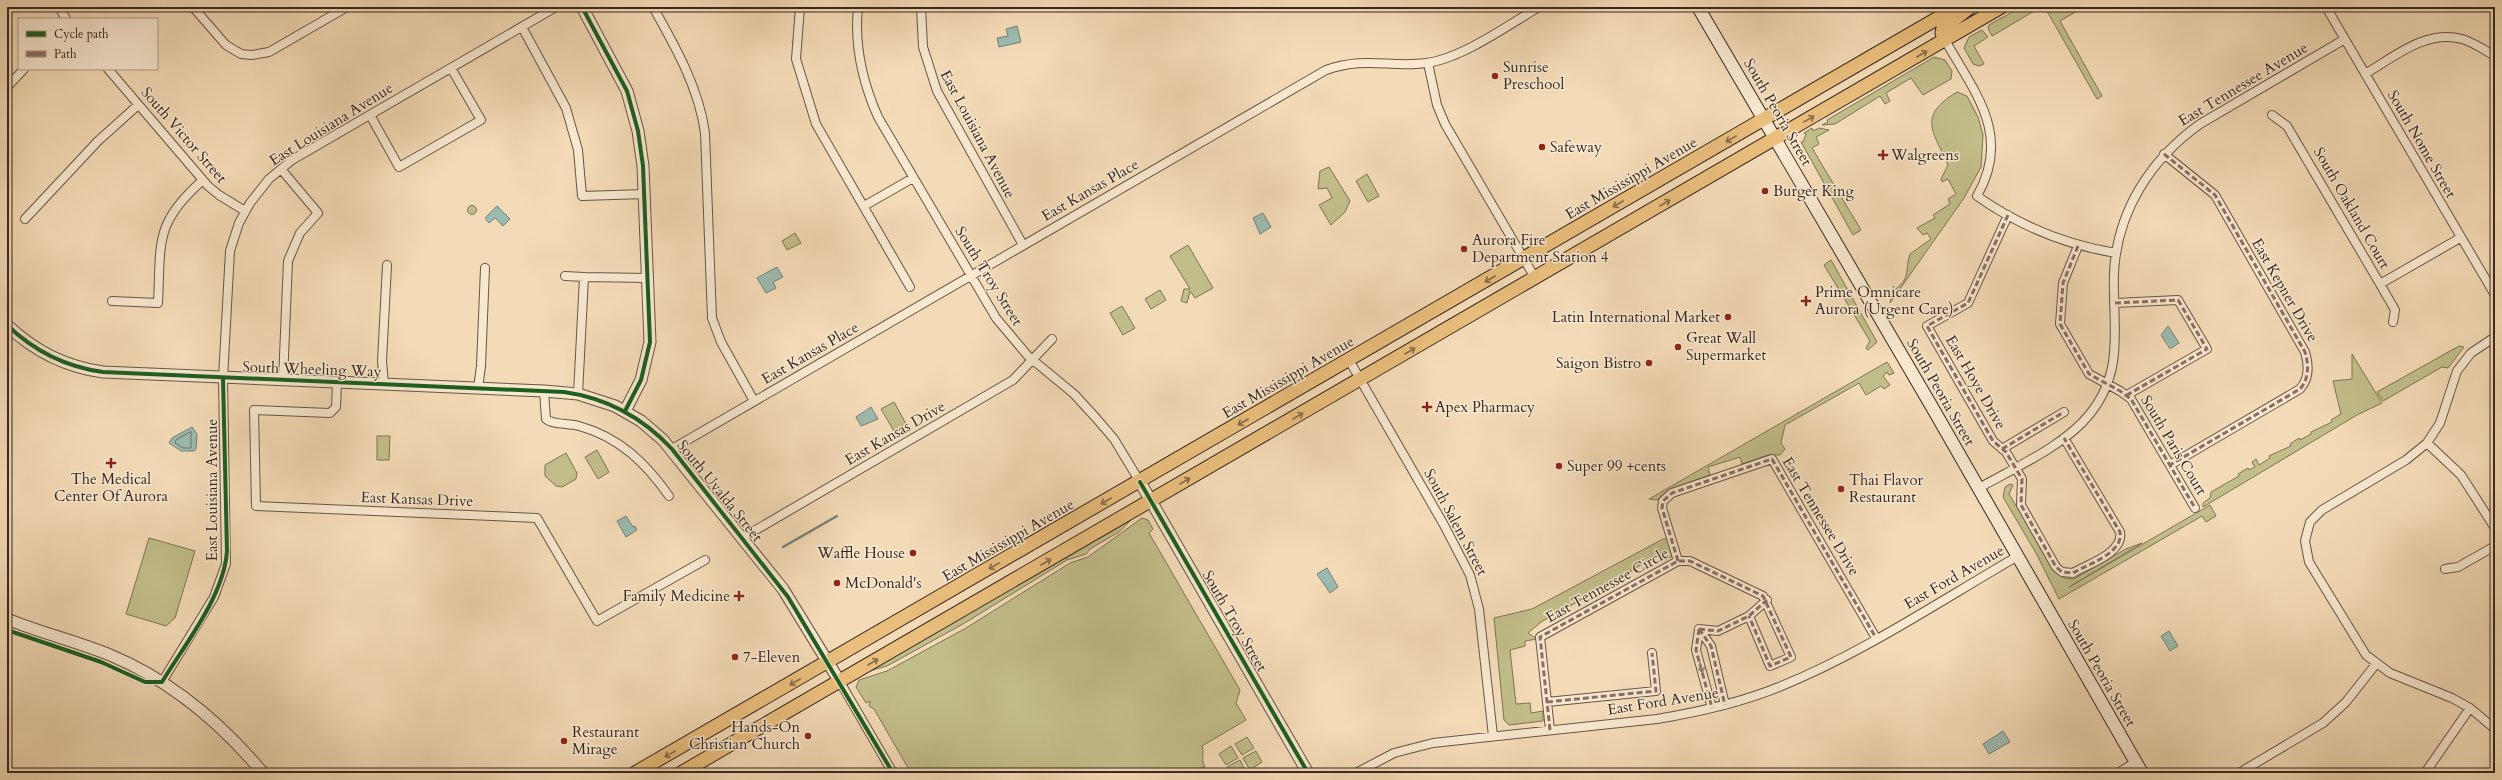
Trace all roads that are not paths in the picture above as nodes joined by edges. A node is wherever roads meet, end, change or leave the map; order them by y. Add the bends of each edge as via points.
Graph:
1 (59, 7) edge
2 (193, 7) edge
3 (347, 7) edge
4 (556, 7) edge
5 (582, 7) edge
6 (653, 7) edge
7 (800, 7) edge
8 (858, 7) edge
9 (921, 7) edge
10 (1539, 7) edge
11 (1698, 7) edge
12 (1957, 7) edge
13 (1970, 7) edge
14 (2001, 7) edge
15 (2326, 7) edge
16 (65, 18) edge
17 (522, 27) junction
18 (2345, 39) junction
19 (1945, 40) junction
20 (2495, 56) edge
21 (1428, 63) junction
22 (451, 68) junction
23 (23, 70) edge
24 (109, 70) edge
25 (2365, 74) junction
26 (7, 87) edge
27 (138, 105) junction
28 (370, 115) junction
29 (2272, 115) dead end
30 (1764, 120) junction
31 (1776, 139) junction
32 (2164, 154) junction
33 (281, 169) junction
34 (913, 178) junction
35 (203, 180) junction
36 (645, 194) junction
37 (864, 206) junction
38 (245, 211) junction
39 (2008, 216) junction
40 (25, 219) dead end
41 (2460, 238) junction
42 (1023, 245) junction
43 (2078, 246) junction
44 (2116, 253) junction
45 (1523, 259) junction
46 (386, 264) dead end
47 (485, 268) dead end
48 (565, 276) dead end
49 (970, 276) junction
50 (584, 277) junction
51 (649, 278) junction
52 (1534, 278) junction
53 (2380, 284) junction
54 (910, 287) dead end
55 (2495, 295) edge
56 (112, 301) dead end
57 (2115, 302) junction
58 (2392, 322) dead end
59 (7, 325) edge
60 (2495, 337) edge
61 (1052, 338) dead end
62 (1033, 360) junction
63 (1349, 360) junction
64 (223, 378) junction
65 (283, 380) junction
66 (1361, 380) junction
67 (337, 382) junction
68 (384, 384) junction
69 (2107, 385) junction
70 (478, 388) junction
71 (544, 391) junction
72 (578, 394) junction
73 (2127, 395) junction
74 (754, 401) junction
75 (625, 411) junction
76 (2064, 412) dead end
77 (2064, 438) junction
78 (2427, 443) junction
79 (672, 449) junction
80 (2002, 449) junction
81 (2170, 465) junction
82 (2015, 467) junction
83 (1140, 482) junction
84 (1979, 488) junction
85 (669, 496) dead end
86 (1151, 501) junction
87 (2195, 508) dead end
88 (2495, 528) edge
89 (742, 538) junction
90 (2495, 546) edge
91 (2018, 556) junction
92 (705, 560) dead end
93 (1678, 561) junction
94 (2445, 569) dead end
95 (1767, 600) junction
96 (1749, 616) junction
97 (7, 619) edge
98 (1699, 629) junction
99 (1876, 638) junction
100 (1652, 653) dead end
101 (828, 662) junction
102 (2376, 664) junction
103 (162, 682) junction
104 (840, 682) junction
105 (1547, 702) junction
106 (1725, 705) junction
107 (1712, 708) junction
108 (2470, 708) junction
109 (2495, 729) edge
110 (1550, 730) junction
111 (1493, 736) junction
112 (2139, 768) edge
113 (263, 773) edge
114 (635, 773) edge
115 (681, 773) edge
116 (892, 773) edge
117 (1308, 773) edge
118 (1356, 773) edge
119 (2118, 773) edge
120 (2239, 773) edge
121 (2425, 773) edge

1 - 16 street
2 - 3 street via 226,45 241,54 252,55 269,52
4 - 17 street, East Louisiana Avenue
5 - 36 street via 615,66 631,104 641,145
6 - 74 street via 677,48 702,114 712,318 721,342
7 - 37 street via 796,59 810,109 821,135
8 - 34 street, South Troy Street via 858,54 867,93
9 - 42 street, East Louisiana Avenue via 923,47 937,91
10 - 21 street, East Kansas Place via 1453,55
11 - 30 main road, South Peoria Street
12 - 30 main road, East Mississippi Avenue
13 - 19 main road via 1943,28
14 - 19 main road
15 - 18 street, South Nome Street
17 - 22 street, East Louisiana Avenue
17 - 36 street via 566,108 578,150 582,196
18 - 25 street, South Nome Street
18 - 32 street, East Tennessee Avenue via 2200,124
31 -> 19 main road
19 - 39 street via 1981,103 1992,134 1989,171 1977,196
20 - 25 street via 2460,38 2438,37 2419,43
21 - 42 street, East Kansas Place via 1357,62 1326,70
21 - 45 street via 1437,105 1445,124
22 - 28 street, East Louisiana Avenue
22 - 28 street via 481,120 399,167
23 - 26 street
24 - 27 street, South Victor Street
25 - 41 street, South Nome Street
27 - 35 street, South Victor Street
27 - 40 street via 98,141
28 - 33 street, East Louisiana Avenue
29 - 53 street, South Oakland Court via 2287,126
30 - 31 main road, South Peoria Street
30 -> 45 main road, East Mississippi Avenue
52 -> 31 main road
31 - 84 main road, South Peoria Street
32 - 44 street, East Tennessee Avenue via 2134,197 2126,215
32 - 81 street, East Kepner Drive via 2214,195 2307,359 2307,377 2300,389
33 - 38 street, East Louisiana Avenue via 259,190
33 - 65 street via 318,213 300,233 288,261
34 - 37 street
34 - 49 street, South Troy Street
35 - 38 street, South Victor Street via 219,195
35 - 56 street via 174,208 163,231 158,303
36 - 51 street
37 - 54 street
38 - 64 street, East Louisiana Avenue via 234,237 228,266
39 - 43 street
39 - 80 street, East Hoye Drive via 1968,303 1927,326 1993,441
41 - 53 street
41 - 55 street, South Nome Street
42 - 49 street, East Kansas Place
43 - 44 street
43 - 69 street via 2063,283 2060,324 2089,374
44 - 57 street, East Tennessee Avenue
45 - 52 street
45 -> 63 main road, East Mississippi Avenue
46 - 68 street via 382,361
47 - 70 street
48 - 50 street
49 - 62 street, South Troy Street via 1002,327
49 - 74 street, East Kansas Place
50 - 51 street
50 - 72 street
51 - 75 street via 649,351 641,380
66 -> 52 main road
53 - 58 street, South Oakland Court via 2395,310
57 - 69 street, East Tennessee Avenue via 2115,354
57 - 73 street via 2178,300 2206,349
59 - 64 street, South Wheeling Way via 41,351 88,369
60 - 78 street via 2471,353 2457,371 2440,423
61 - 62 street, East Kansas Drive
62 - 83 street, South Troy Street via 1074,394 1096,418 1114,439
62 - 89 street, East Kansas Drive via 1013,380
63 - 66 street, South Salem Street
63 -> 83 main road, East Mississippi Avenue
64 - 65 street, South Wheeling Way
64 - 103 street, East Louisiana Avenue via 227,551 224,570 214,597
65 - 67 street, South Wheeling Way
86 -> 66 main road
66 - 111 street, South Salem Street via 1470,575 1479,609
67 - 68 street, South Wheeling Way
67 - 92 street, East Kansas Drive via 336,407 330,413 254,410 256,506 537,518 597,621
68 - 70 street, South Wheeling Way
69 - 73 street, South Paris Court
69 - 77 street, East Tennessee Avenue via 2088,416
70 - 71 street, South Wheeling Way
71 - 72 street, South Wheeling Way
71 - 85 street via 546,419 587,428 613,440 641,461
72 - 75 street, South Wheeling Way
73 - 81 street, South Paris Court
74 - 79 street, East Kansas Place
75 - 79 street, South Uvalda Street via 651,429
76 - 80 street, East Hoye Drive
77 - 82 street, East Tennessee Avenue
77 - 82 street, East Hoye Drive via 2120,532 2120,544 2116,548 2073,573 2058,569 2020,505 2022,479
78 - 88 street via 2464,479
78 - 102 street via 2406,460 2322,510 2310,522 2306,532 2309,562 2358,644
79 - 89 street, South Uvalda Street
80 - 82 street, East Hoye Drive
81 - 87 street, South Paris Court
82 - 84 street, East Tennessee Avenue
83 - 86 street, South Troy Street
83 -> 101 main road, East Mississippi Avenue
84 - 91 main road, South Peoria Street
104 -> 86 main road
86 - 117 street, South Troy Street
89 - 101 street, South Uvalda Street via 788,597
90 - 94 street via 2458,567
91 - 99 street, East Ford Avenue
91 - 112 main road, South Peoria Street
93 - 95 street, East Tennessee Circle via 1690,561 1764,596
93 - 99 street, East Tennessee Drive via 1662,508 1663,501 1672,493 1772,459
93 - 105 street, East Tennessee Circle via 1540,637
95 - 96 street
95 - 96 street via 1791,657 1770,666
96 - 98 street via 1718,631
97 - 103 street via 110,655
98 - 106 street via 1711,646
98 -> 107 street via 1696,650
99 - 106 street, East Ford Avenue via 1810,674
100 - 105 street via 1656,691
101 - 104 street, South Uvalda Street
101 -> 114 main road, East Mississippi Avenue
102 - 108 street via 2390,674 2442,693
102 - 120 street via 2346,702 2324,723
103 - 113 street via 220,729
104 - 115 main road
104 - 116 street, South Uvalda Street
105 - 110 street, East Tennessee Circle
106 - 107 street, East Ford Avenue
107 - 110 street, East Ford Avenue via 1657,719
108 - 109 street
108 - 121 street
110 - 111 street, East Ford Avenue
111 - 118 street, East Ford Avenue via 1413,747 1375,762
112 - 119 street

